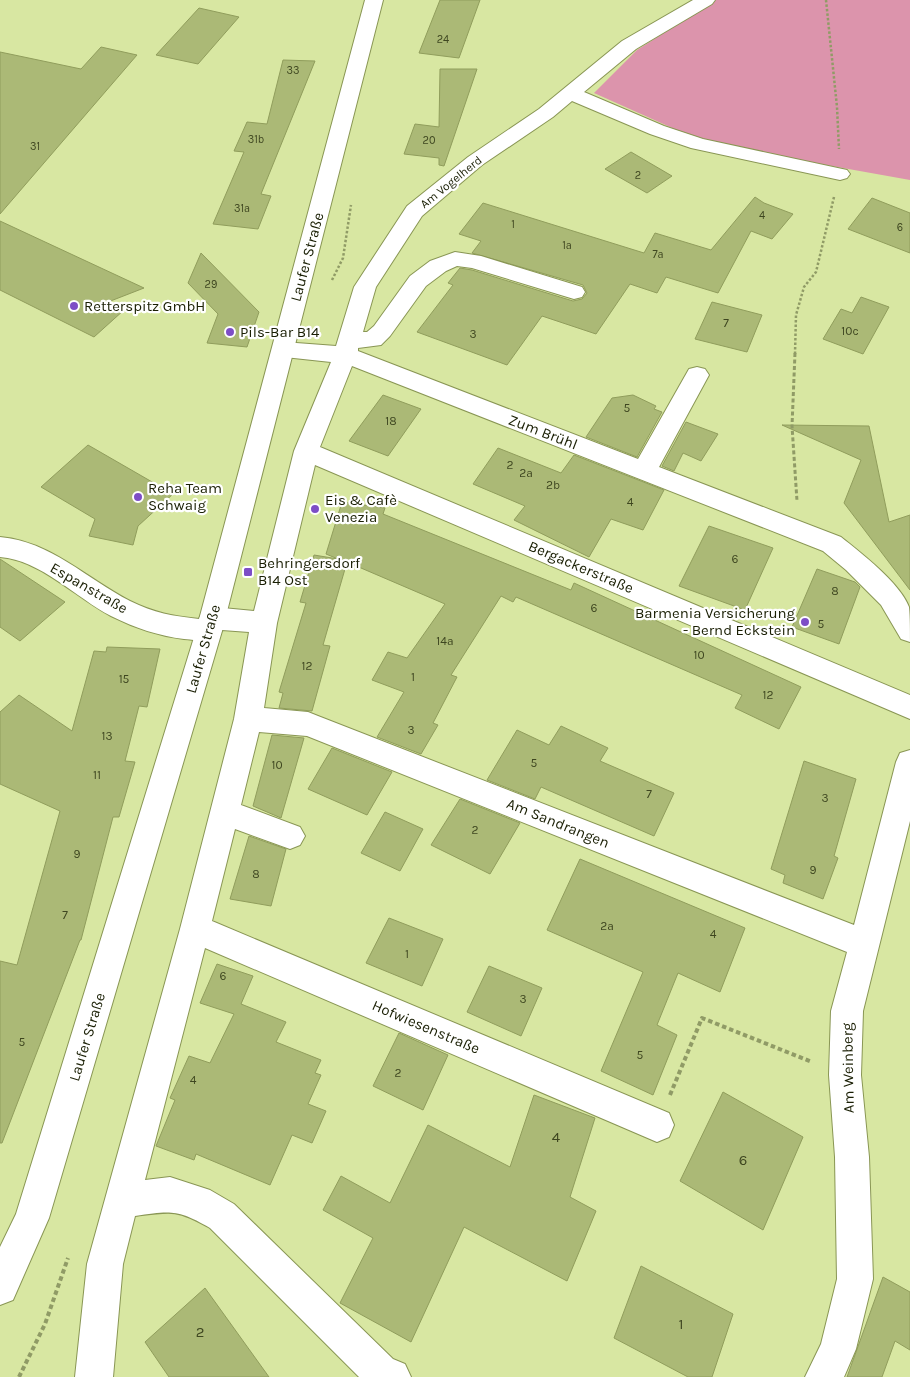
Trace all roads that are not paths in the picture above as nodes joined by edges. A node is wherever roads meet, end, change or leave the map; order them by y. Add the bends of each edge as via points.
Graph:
1 (374, 0) edge
2 (706, 0) edge
3 (570, 92) junction
4 (840, 174) road end
5 (574, 292) dead end
6 (347, 348) junction
7 (283, 350) junction
8 (697, 375) dead end
9 (306, 451) junction
10 (644, 471) junction
11 (0, 547) edge
12 (264, 623) junction
13 (211, 624) junction
14 (910, 631) edge
15 (910, 707) edge
16 (248, 719) junction
17 (910, 762) edge
18 (224, 812) junction
19 (290, 836) dead end
20 (195, 929) junction
21 (865, 944) junction
22 (657, 1125) road end
23 (121, 1201) junction
24 (0, 1287) edge
25 (94, 1377) edge
26 (392, 1377) edge
27 (824, 1377) edge

1 - 7 street, Laufer Straße
2 - 3 street, Am Vogelherd via 628,45
3 - 4 street via 698,144
3 - 6 street, Am Vogelherd via 546,113 475,161 414,211 365,287
5 - 6 street via 473,261 455,259 438,266 418,282 373,339
6 - 7 street, Zum Brühl
6 - 9 street
6 - 10 street, Zum Brühl
7 - 13 street, Laufer Straße
8 - 10 street
9 - 12 street
9 - 15 street, Bergackerstraße
10 - 14 street, Zum Brühl via 832,544 890,598
11 - 13 street, Espanstraße via 13,548 56,567 120,608 163,626
12 - 13 street, Espanstraße
12 - 16 street
13 - 24 street, Laufer Straße via 32,1218
16 - 18 street
16 - 21 street, Am Sandrangen via 308,724
17 - 21 street, Am Weinberg
18 - 19 street
18 - 20 street
20 - 22 street, Hofwiesenstraße
20 - 23 street
21 - 27 street, Am Weinberg via 847,1011 845,1075 852,1156 855,1279 838,1349
23 - 25 street via 105,1264
23 - 26 street via 170,1194 198,1202 222,1216 381,1373

